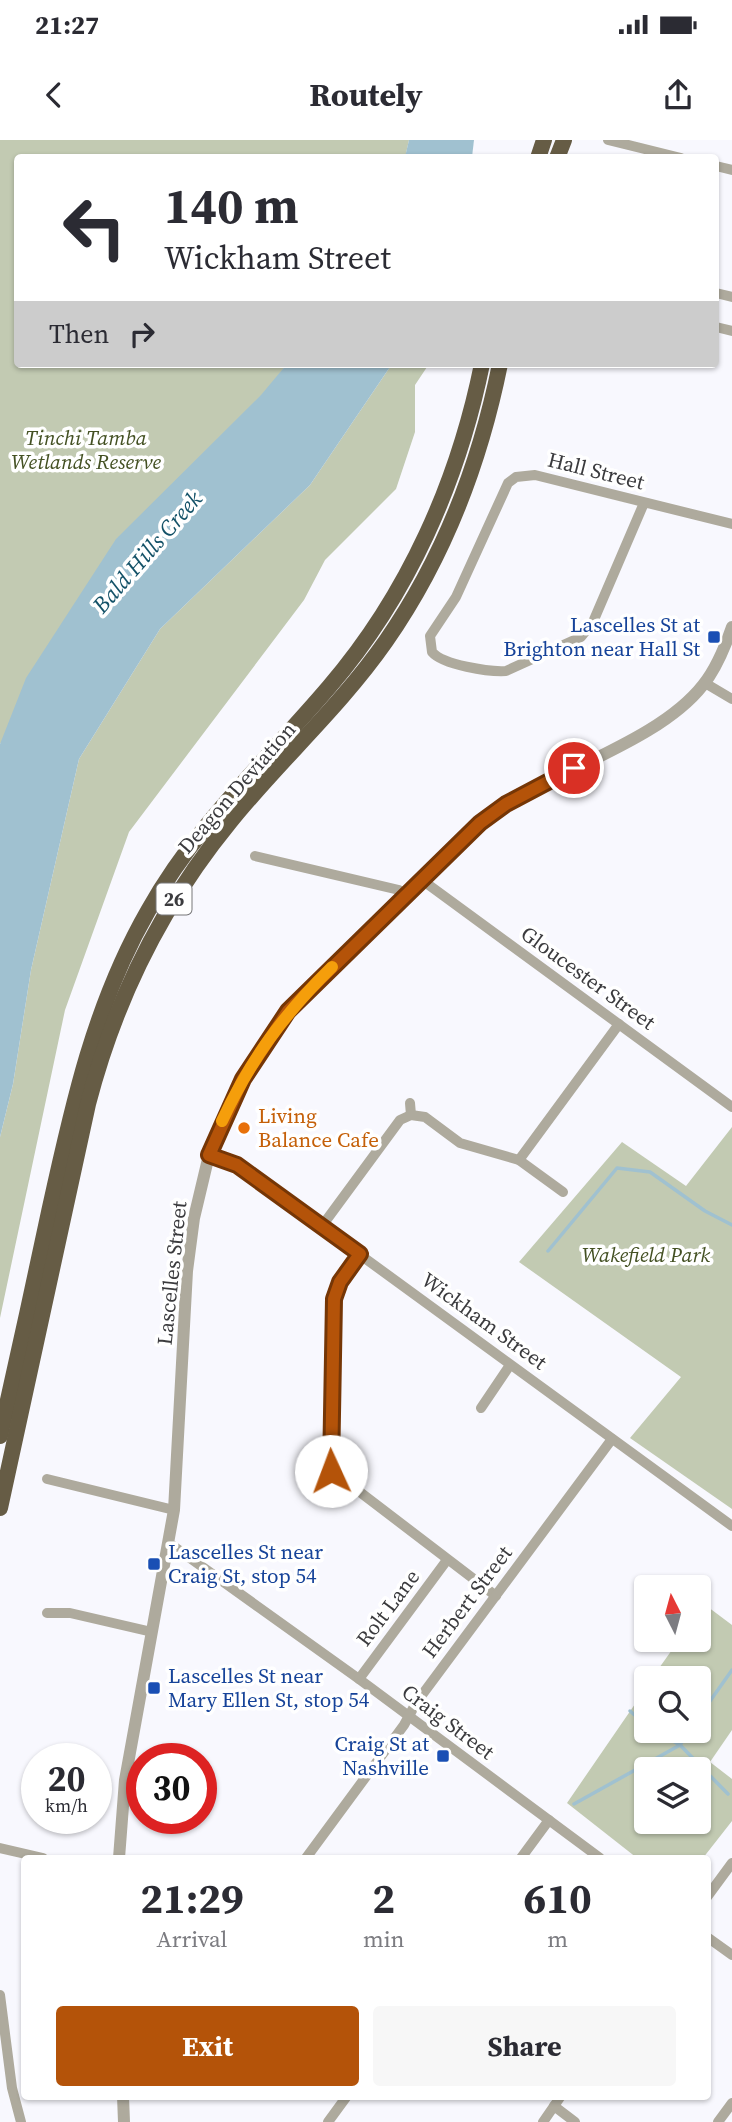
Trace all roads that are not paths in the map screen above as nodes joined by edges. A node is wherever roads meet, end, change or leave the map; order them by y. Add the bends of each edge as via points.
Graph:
1 (608, 140) edge
2 (665, 154) edge
3 (481, 368) edge
4 (499, 368) edge
5 (644, 503) junction
6 (732, 524) edge
7 (732, 628) edge
8 (705, 683) junction
9 (732, 699) edge
10 (254, 856) dead end
11 (422, 880) junction
12 (405, 896) junction
13 (619, 1024) junction
14 (410, 1103) dead end
15 (732, 1107) edge
16 (411, 1115) junction
17 (209, 1155) junction
18 (519, 1160) junction
19 (563, 1192) dead end
20 (322, 1226) junction
21 (360, 1254) junction
22 (510, 1365) junction
23 (481, 1408) dead end
24 (0, 1436) edge
25 (612, 1438) junction
26 (47, 1479) dead end
27 (0, 1508) edge
28 (174, 1510) junction
29 (732, 1527) edge
30 (169, 1543) junction
31 (447, 1560) junction
32 (496, 1596) junction
33 (47, 1613) dead end
34 (152, 1632) junction
35 (359, 1679) junction
36 (408, 1717) junction
37 (549, 1820) junction
38 (0, 1848) edge
39 (30, 1855) edge
40 (119, 1855) edge
41 (308, 1855) edge
42 (523, 1855) edge
43 (596, 1855) edge
44 (732, 1863) edge
45 (711, 1892) edge
46 (711, 1940) edge
47 (732, 1955) edge
48 (0, 1996) edge
49 (123, 2100) edge
50 (344, 2100) edge
51 (558, 2100) edge
52 (732, 2103) edge
53 (554, 2106) junction
54 (21, 2122) edge
55 (124, 2122) edge
56 (328, 2122) edge
57 (543, 2122) edge
58 (575, 2122) edge
59 (718, 2122) edge

1 - 2 street
3 - 24 highway, Deagon Deviation / 26 via 455,466 399,588 332,684 233,791 181,856 121,961 79,1078
4 - 27 highway, Deagon Deviation / 26 via 460,501 407,609 344,697 206,852 163,918 124,994 88,1104
5 - 5 street, Hall Street via 593,622 581,638 494,672 441,659 429,647 430,636 456,597 501,496 516,477 536,475
5 - 6 street, Hall Street
7 - 8 street, Lascelles Street
8 - 9 street
8 - 11 street, Lascelles Street via 671,715 506,804
10 - 12 street via 399,890
11 - 12 street, Lascelles Street
11 - 13 street, Gloucester Street
12 - 17 street, Lascelles Street via 278,1024 234,1097
13 - 15 street, Gloucester Street
13 - 18 street
14 - 16 street
16 - 18 street via 425,1117 460,1143
16 - 20 street via 400,1120
17 - 20 street, Wickham Street via 237,1165
17 - 28 street, Lascelles Street via 188,1262
18 - 19 street
20 - 21 street, Wickham Street
21 - 22 street, Wickham Street
21 - 31 street via 334,1299 331,1471
22 - 23 street
22 - 25 street, Wickham Street
25 - 29 street, Wickham Street
25 - 32 street, Herbert Street
26 - 28 street
28 - 30 street, Lascelles Street
30 - 34 street, Lascelles Street
30 - 35 street, Craig Street
31 - 32 street
31 - 35 street, Rolt Lane
32 - 36 street, Herbert Street
33 - 34 street via 70,1613
34 - 40 street, Lascelles Street via 125,1780
35 - 36 street, Craig Street
36 - 37 street, Craig Street
36 - 41 street, Herbert Street
37 - 42 street
37 - 43 street, Craig Street
38 - 39 street
44 - 45 street
46 - 47 street
48 - 54 street
49 - 55 street
50 - 56 street
51 - 53 street
52 - 59 street
53 - 57 street
53 - 58 street

